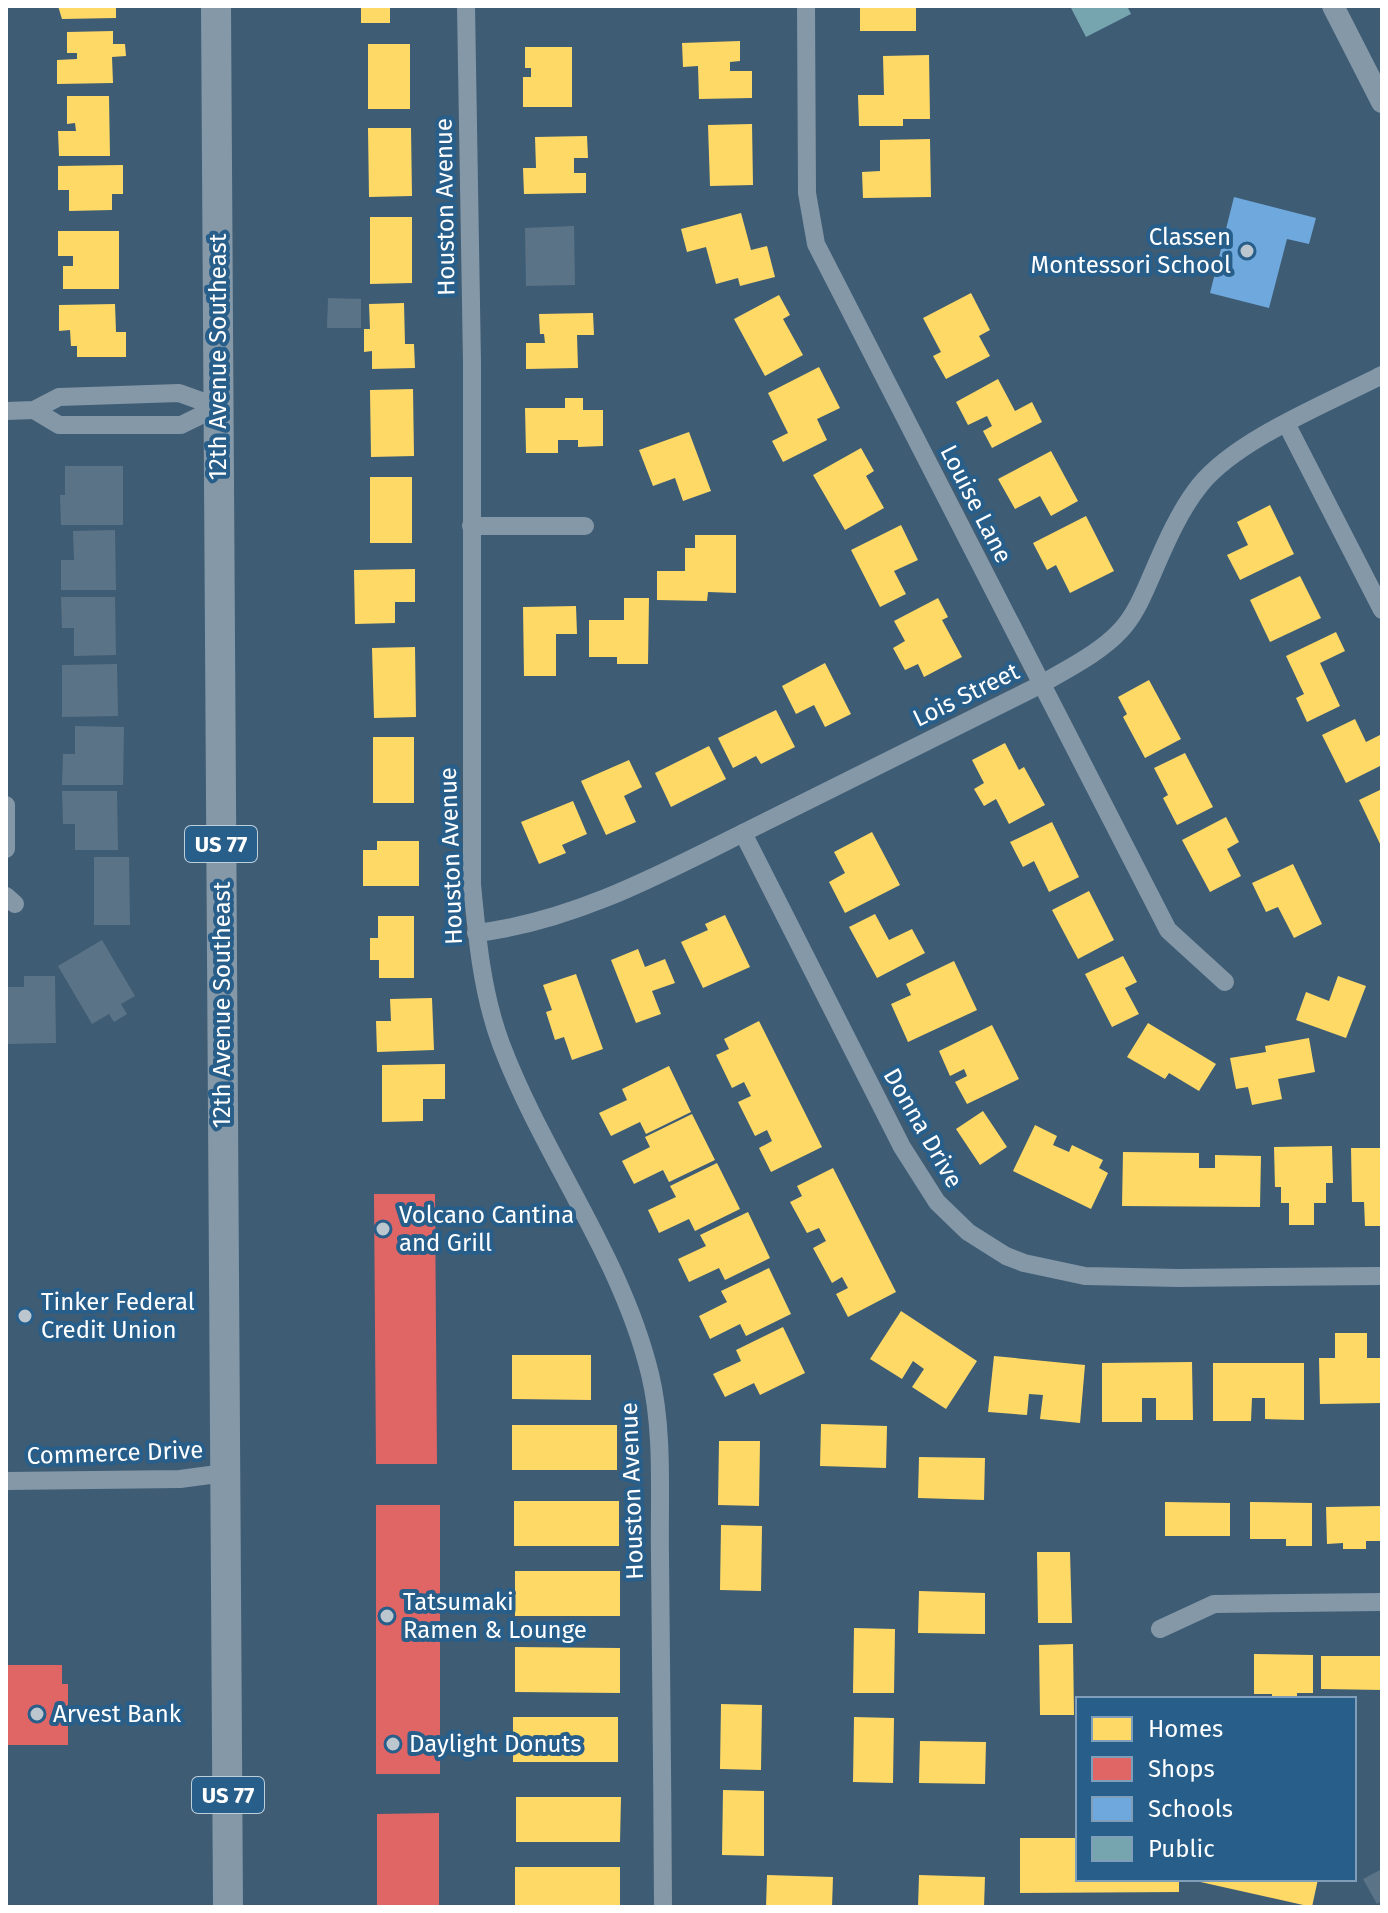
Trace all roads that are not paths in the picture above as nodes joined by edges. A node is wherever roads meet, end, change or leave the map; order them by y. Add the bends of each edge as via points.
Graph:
1 (216, 6) edge
2 (466, 6) edge
3 (806, 6) edge
4 (1333, 6) edge
5 (1382, 102) edge
6 (1382, 375) edge
7 (218, 407) junction
8 (34, 410) junction
9 (6, 411) edge
10 (1287, 425) junction
11 (471, 526) junction
12 (585, 526) dead end
13 (1382, 610) edge
14 (1040, 685) junction
15 (6, 805) edge
16 (743, 833) junction
17 (6, 849) edge
18 (476, 933) junction
19 (1225, 982) dead end
20 (1382, 1276) edge
21 (225, 1473) junction
22 (6, 1481) edge
23 (1382, 1602) edge
24 (1160, 1629) dead end
25 (228, 1907) edge
26 (663, 1907) edge

1 - 7 main road, 12th Avenue Southeast / US 77
2 - 11 street, Houston Avenue
3 - 14 street, Louise Lane via 807,193 816,244
4 - 5 street
6 - 10 street, Lois Street
7 - 8 street via 179,393 59,397
7 - 8 street via 181,425 59,425
7 - 21 main road, 12th Avenue Southeast / US 77
8 - 9 street
10 - 13 street
10 - 14 street, Lois Street via 1246,445 1200,485 1123,629
11 - 12 street
11 - 18 street, Houston Avenue
14 - 16 street, Lois Street
14 - 19 street, Louise Lane via 1168,930
15 - 17 street
16 - 18 street, Lois Street via 654,879 596,901 507,929
16 - 20 street, Donna Drive via 902,1147 937,1202 968,1232 1024,1263 1085,1276
18 - 26 street, Houston Avenue via 500,1042 617,1276 651,1377 658,1456
21 - 22 street, Commerce Drive via 180,1479
21 - 25 main road, 12th Avenue Southeast / US 77
23 - 24 street via 1214,1604

